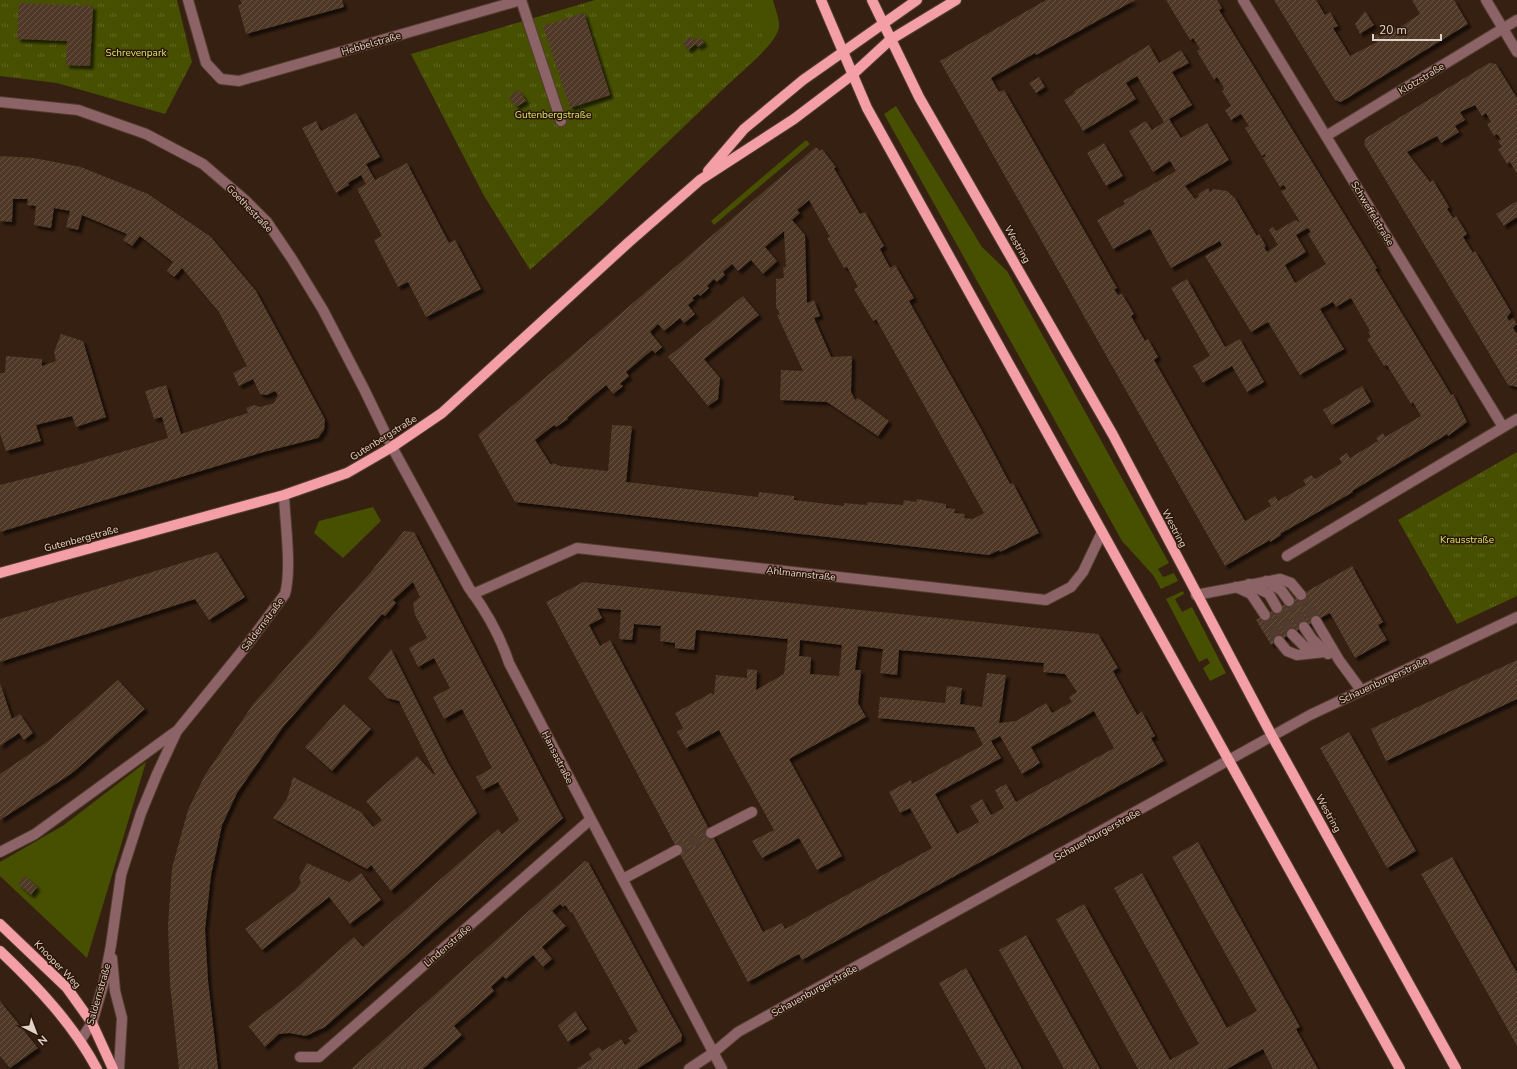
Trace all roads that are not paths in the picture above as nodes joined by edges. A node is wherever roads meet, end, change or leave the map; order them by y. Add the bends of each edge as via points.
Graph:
1 (188, 0) edge
2 (521, 0) edge
3 (821, 0) edge
4 (872, 0) edge
5 (917, 0) edge
6 (956, 0) edge
7 (1243, 0) edge
8 (1486, 0) edge
9 (1517, 20) edge
10 (883, 24) junction
11 (1503, 28) junction
12 (890, 40) junction
13 (843, 52) junction
14 (1517, 52) edge
15 (852, 75) junction
16 (0, 102) edge
17 (561, 121) dead end
18 (1326, 136) junction
19 (700, 180) junction
20 (1517, 419) edge
21 (1503, 427) junction
22 (392, 447) junction
23 (284, 495) junction
24 (1102, 532) junction
25 (1287, 556) dead end
26 (0, 573) edge
27 (1266, 580) junction
28 (1249, 584) junction
29 (1236, 587) junction
30 (473, 594) junction
31 (1196, 595) junction
32 (1301, 595) tunnel mouth
33 (1289, 601) tunnel mouth
34 (1277, 608) tunnel mouth
35 (1265, 615) tunnel mouth
36 (1517, 617) edge
37 (1316, 621) tunnel mouth
38 (1304, 627) tunnel mouth
39 (1292, 634) tunnel mouth
40 (1280, 641) tunnel mouth
41 (1324, 652) junction
42 (1339, 660) junction
43 (1361, 690) junction
44 (177, 731) junction
45 (1272, 736) junction
46 (1229, 760) junction
47 (752, 812) dead end
48 (590, 820) junction
49 (711, 833) tunnel mouth
50 (677, 850) tunnel mouth
51 (0, 852) edge
52 (623, 879) junction
53 (0, 924) edge
54 (111, 945) junction
55 (0, 952) edge
56 (92, 1023) junction
57 (80, 1041) junction
58 (713, 1053) junction
59 (300, 1057) dead end
60 (97, 1069) edge
61 (112, 1069) edge
62 (120, 1069) edge
63 (688, 1069) edge
64 (722, 1069) edge
65 (1400, 1069) edge
66 (1456, 1069) edge

1 - 2 street, Hebbelstraße via 206,63 221,79 240,81
2 - 17 street
3 - 13 main road
4 - 10 main road, Westring
5 - 10 main road, Gutenbergstraße
6 - 12 main road, Gutenbergstraße
7 - 18 street, Schweffelstraße
8 - 11 street
9 - 11 street, Klotzstraße
10 - 12 main road, Westring
10 - 13 main road, Gutenbergstraße
11 - 14 street
11 - 18 street, Klotzstraße
12 - 15 main road, Gutenbergstraße
12 - 31 main road, Westring via 919,97 1113,435
13 - 15 main road
13 - 19 main road, Gutenbergstraße via 803,80 744,129
15 - 19 main road, Gutenbergstraße via 794,119
15 - 24 main road via 871,115
16 - 22 street, Goethestraße via 78,110 101,116 166,144 203,164 227,184 267,222 292,259 323,310
18 - 21 street, Schweffelstraße
19 - 22 main road, Gutenbergstraße via 442,413
20 - 21 street
21 - 25 street
22 - 23 main road, Gutenbergstraße via 347,473
22 - 30 street, Hansastraße
23 - 26 main road, Gutenbergstraße
23 - 44 street, Saldernstraße via 288,563 285,594
24 - 30 street, Ahlmannstraße via 1083,572 1071,588 1046,600 577,548
24 - 46 main road
27 - 28 street
27 - 32 street via 1280,579 1291,583
27 - 33 street via 1281,590
28 - 29 street
28 - 34 street via 1269,594
29 - 31 street
29 - 35 street via 1251,594
30 - 48 street, Hansastraße via 503,644 509,663
31 - 45 main road, Westring
36 - 43 street, Schauenburgerstraße
37 - 42 street
38 - 41 street
39 - 41 street via 1304,646
40 - 41 street via 1287,652
41 - 42 street
42 - 43 street
43 - 45 street, Schauenburgerstraße
44 - 51 street, Saldernstraße via 35,834
44 - 54 street, Saldernstraße via 143,807 121,875
45 - 46 street, Schauenburgerstraße
45 - 66 main road, Westring
46 - 58 street, Schauenburgerstraße via 738,1032
46 - 65 main road
47 - 49 street
48 - 52 street, Hansastraße
48 - 59 street, Lindenstraße via 319,1057
50 - 52 street
52 - 58 street, Hansastraße
53 - 56 main road, Knooper Weg via 67,988
54 - 56 street, Saldernstraße
54 - 62 street, Saldernstraße via 115,991 122,1018
55 - 57 main road via 55,1008
56 - 57 street, Saldernstraße
56 - 61 main road, Knooper Weg
57 - 60 main road
58 - 63 street, Schauenburgerstraße
58 - 64 street, Hansastraße

